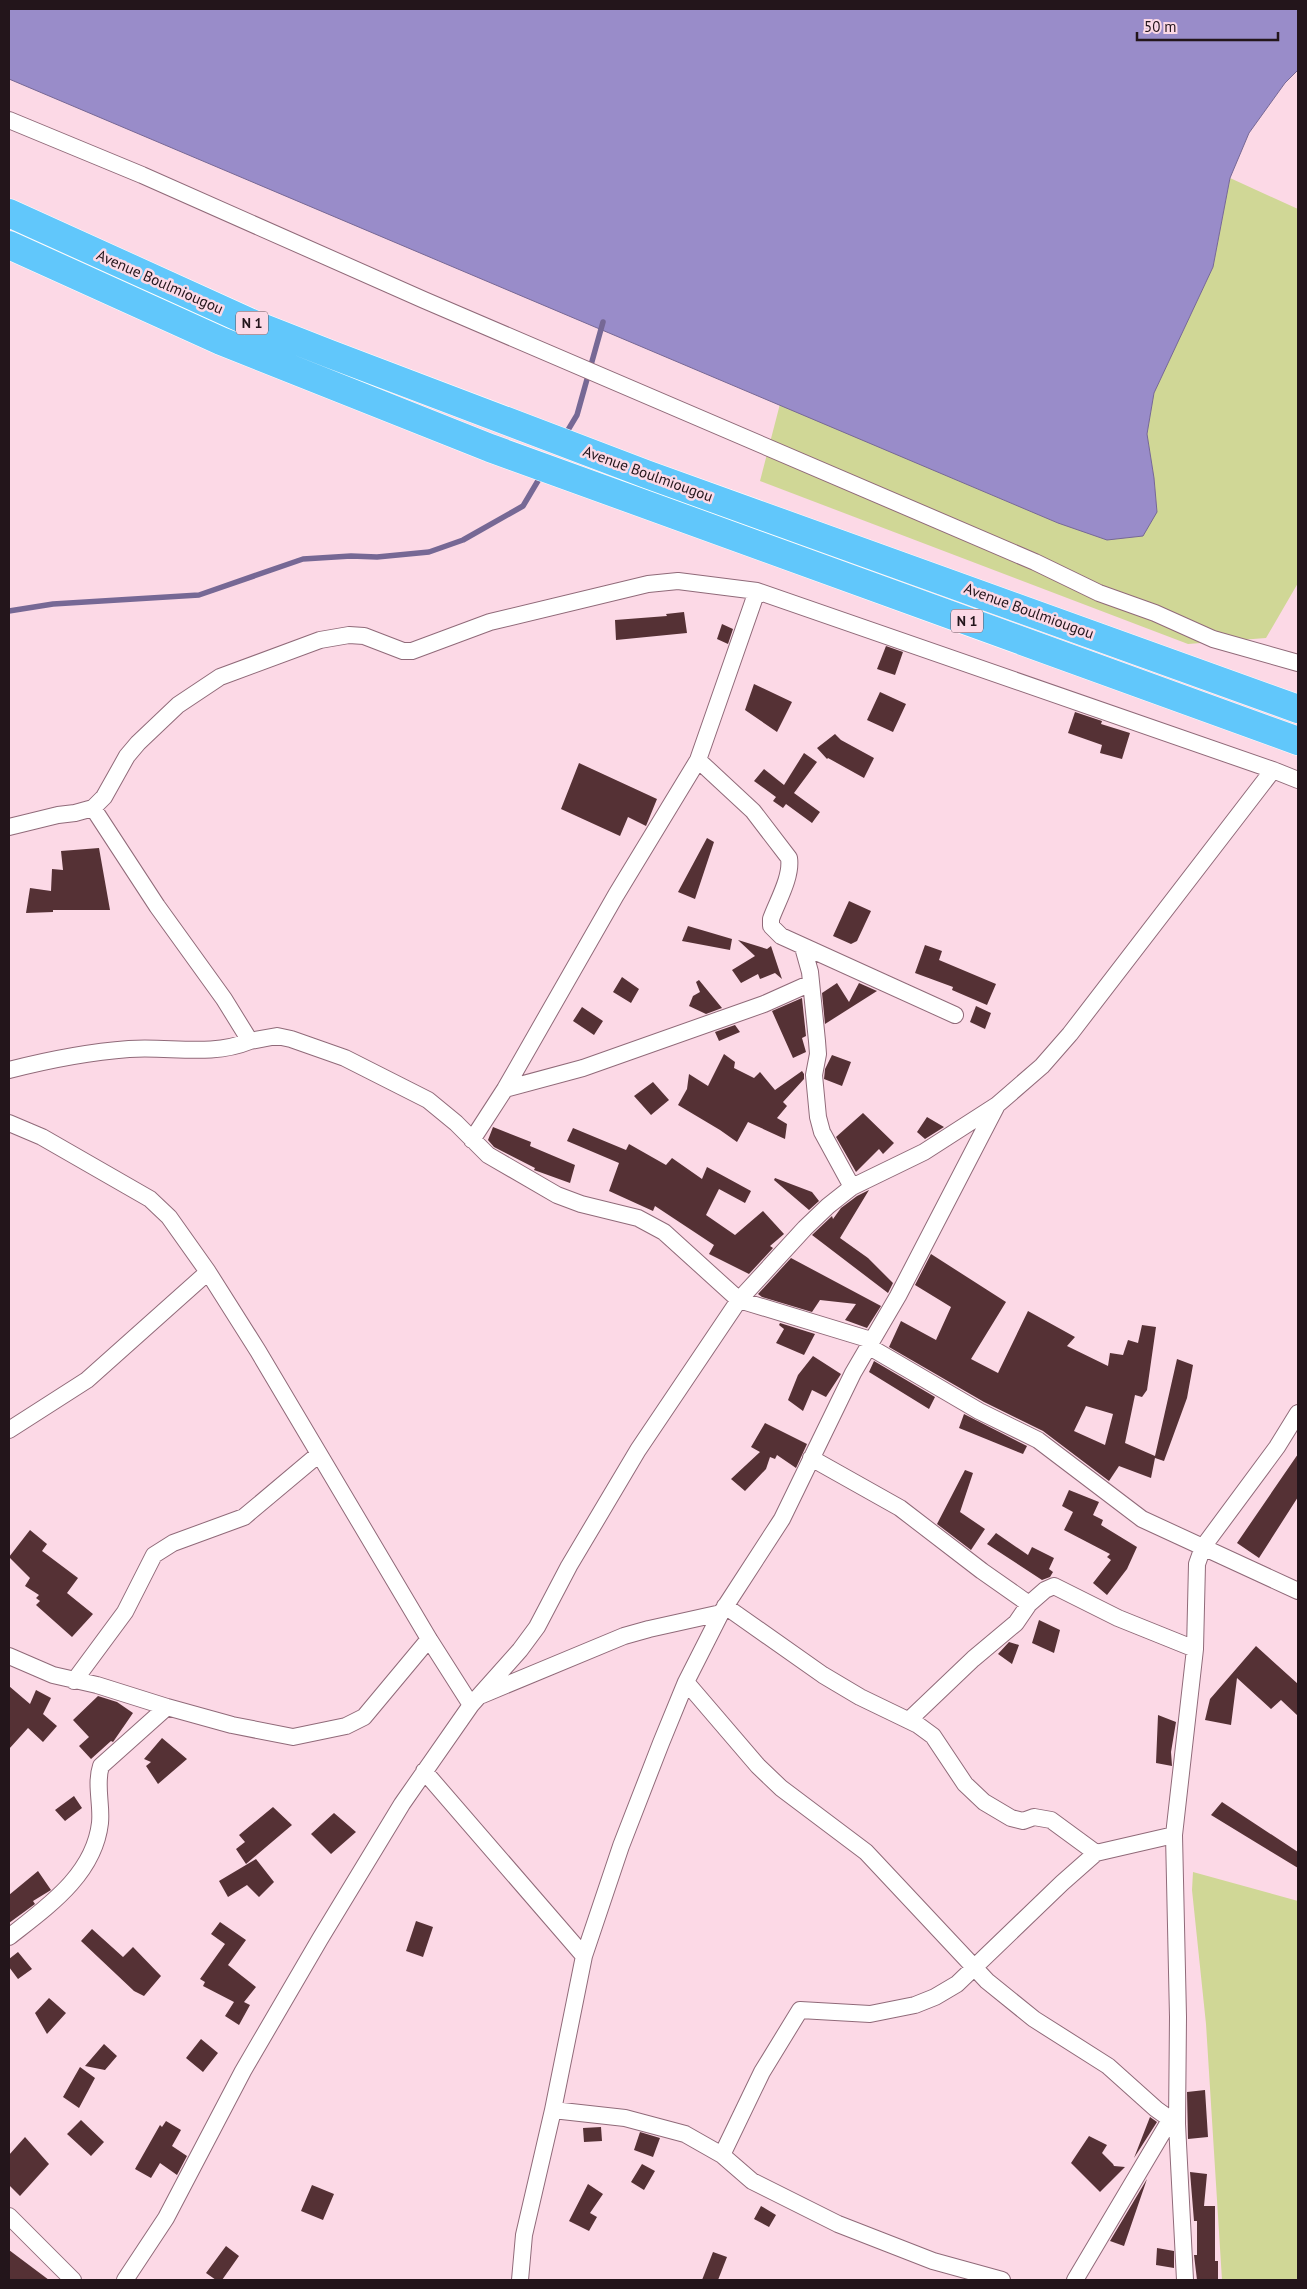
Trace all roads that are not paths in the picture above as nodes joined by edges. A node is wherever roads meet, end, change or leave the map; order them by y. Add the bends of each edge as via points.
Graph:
1 (9, 120) edge
2 (9, 213) edge
3 (9, 245) edge
4 (757, 591) junction
5 (1298, 663) edge
6 (1298, 709) edge
7 (1298, 741) edge
8 (698, 760) junction
9 (1273, 770) junction
10 (1298, 780) edge
11 (93, 808) junction
12 (9, 827) edge
13 (803, 947) junction
14 (811, 983) junction
15 (955, 1015) dead end
16 (250, 1041) junction
17 (9, 1070) edge
18 (505, 1089) junction
19 (997, 1105) junction
20 (9, 1123) edge
21 (472, 1140) junction
22 (852, 1187) junction
23 (208, 1272) junction
24 (739, 1300) junction
25 (870, 1343) junction
26 (1298, 1413) edge
27 (9, 1430) edge
28 (319, 1454) junction
29 (811, 1458) junction
30 (1203, 1547) junction
31 (1298, 1591) edge
32 (1029, 1604) junction
33 (723, 1609) junction
34 (429, 1639) junction
35 (1195, 1649) junction
36 (9, 1656) edge
37 (74, 1680) junction
38 (686, 1682) junction
39 (475, 1700) junction
40 (167, 1707) junction
41 (909, 1720) junction
42 (424, 1770) junction
43 (1174, 1835) junction
44 (1096, 1853) junction
45 (9, 1937) edge
46 (584, 1956) junction
47 (974, 1968) junction
48 (553, 2110) junction
49 (1173, 2122) junction
50 (722, 2155) junction
51 (9, 2216) edge
52 (72, 2280) edge
53 (125, 2280) edge
54 (520, 2280) edge
55 (1002, 2280) edge
56 (1075, 2280) edge
57 (1185, 2280) edge

1 - 5 street via 1035,562 1099,593 1213,639
2 - 6 highway, Avenue Boulmiougou / N 1 via 256,325 646,474
3 - 7 highway, Avenue Boulmiougou / N 1 via 221,341 490,448
4 - 8 street
4 - 9 street
4 - 11 street via 678,582 648,584 490,622 412,651 403,651 364,636 320,640 220,677 178,705 138,743 104,797
8 - 13 street via 753,811 789,858 788,875 771,919 772,926 781,936
8 - 18 street via 616,894
9 - 10 street
9 - 19 street via 1070,1034 1042,1066
11 - 12 street
11 - 16 street
13 - 14 street
13 - 15 street
14 - 18 street via 764,1004 583,1068
14 - 22 street via 818,1048 814,1075 818,1117 822,1132
16 - 17 street via 223,1049 160,1048 90,1053
16 - 21 street via 277,1036 291,1038 345,1058 428,1100
18 - 21 street
19 - 22 street via 924,1152
19 - 25 street via 898,1296
20 - 23 street via 42,1137 150,1199 169,1218
21 - 24 street via 508,1168 557,1195 652,1223
22 - 24 street via 805,1228
23 - 27 street via 86,1380
23 - 28 street
24 - 25 street
24 - 39 street via 638,1450 537,1627
25 - 29 street
25 - 30 street via 979,1411 1038,1440 1142,1519
26 - 30 street via 1277,1447
28 - 34 street
28 - 37 street via 244,1517 173,1543 154,1555 126,1612
29 - 32 street via 900,1508
29 - 33 street via 782,1519
30 - 31 street
30 - 35 street via 1197,1564 1195,1588
32 - 35 street via 1054,1586 1118,1618
32 - 41 street via 1016,1623
33 - 38 street
33 - 39 street via 624,1636
33 - 41 street via 852,1693
34 - 39 street
34 - 40 street via 364,1718 346,1726 293,1737
35 - 43 street
36 - 37 street via 52,1675
37 - 40 street
38 - 46 street via 621,1846
38 - 47 street via 758,1766 781,1788 866,1852
39 - 42 street
40 - 45 street via 101,1766 98,1774 101,1810 97,1844 85,1867 67,1889
41 - 44 street via 933,1736 965,1784 984,1802 1023,1821 1034,1817 1051,1820
42 - 46 street
42 - 53 street via 320,1939 243,2071 166,2218
43 - 44 street
43 - 49 street via 1178,2017
44 - 47 street
46 - 48 street
47 - 49 street via 1034,2019 1108,2066
47 - 50 street via 957,1984 915,2005 870,2014 800,2010 762,2072
48 - 50 street via 659,2125 685,2134
48 - 54 street via 524,2235
49 - 56 street
49 - 57 street
50 - 55 street via 752,2181 838,2224 933,2261
51 - 52 street

